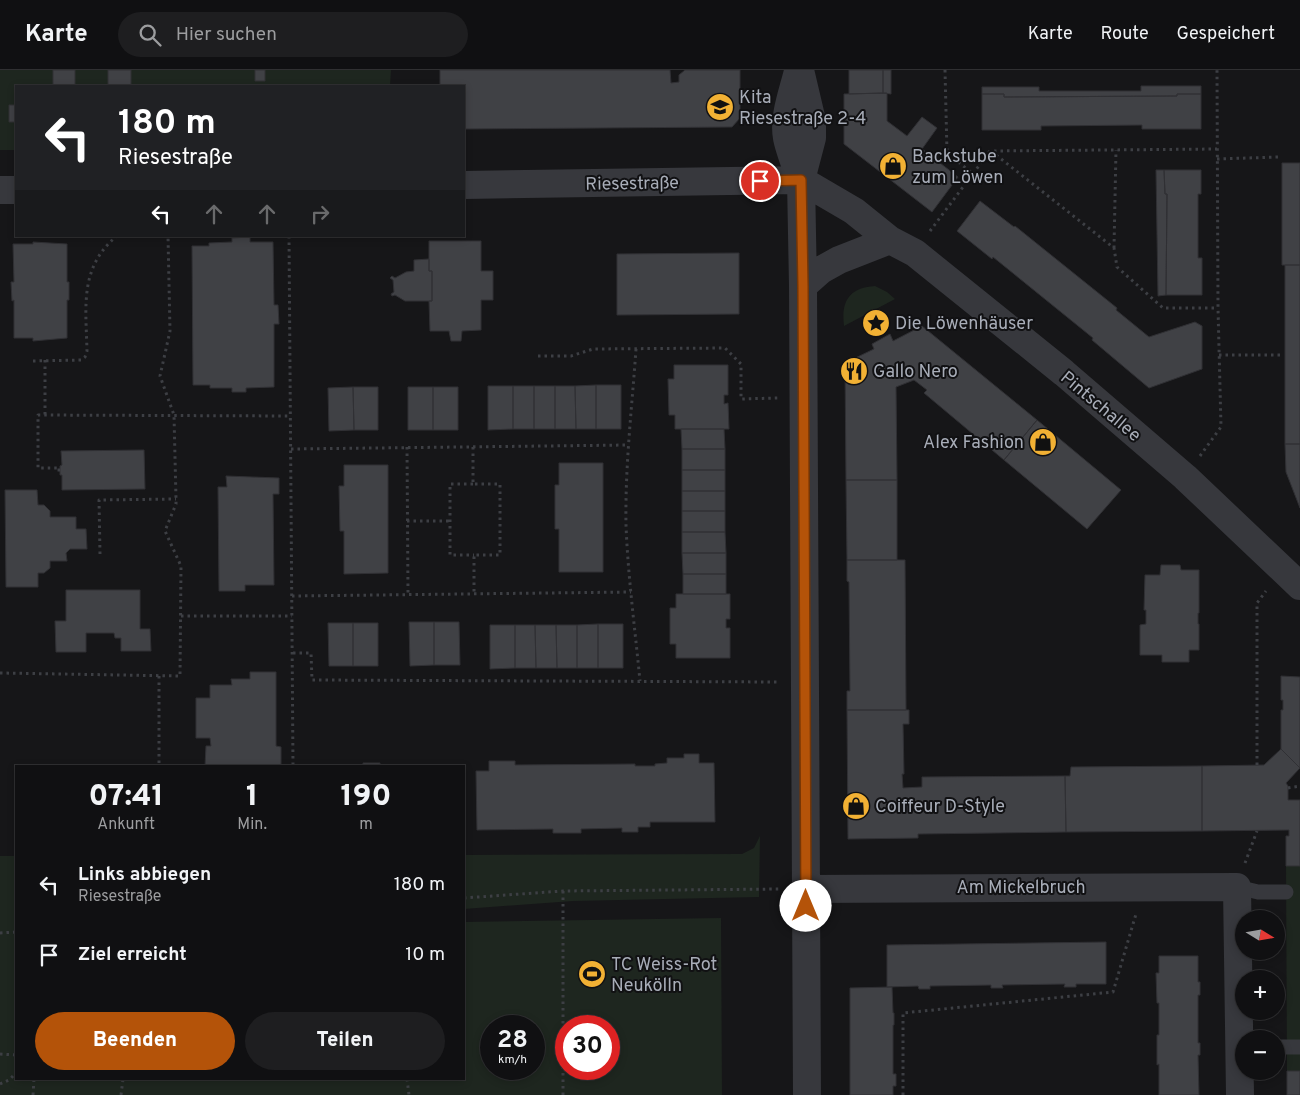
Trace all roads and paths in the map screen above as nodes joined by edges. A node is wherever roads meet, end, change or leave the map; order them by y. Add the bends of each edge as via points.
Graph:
1 (799, 70) edge
2 (945, 70) edge
3 (1217, 70) edge
4 (1116, 150) junction
5 (1217, 150) junction
6 (990, 151) junction
7 (1278, 157) dead end
8 (1217, 159) junction
9 (972, 174) junction
10 (801, 180) junction
11 (465, 184) edge
12 (0, 190) edge
13 (15, 190) edge
14 (116, 237) edge
15 (168, 237) edge
16 (289, 237) edge
17 (890, 240) junction
18 (1114, 248) junction
19 (914, 253) junction
20 (803, 286) junction
21 (1218, 308) junction
22 (636, 349) junction
23 (1218, 355) junction
24 (1280, 355) dead end
25 (538, 356) dead end
26 (44, 360) junction
27 (33, 361) dead end
28 (803, 397) junction
29 (45, 415) junction
30 (174, 415) junction
31 (291, 416) junction
32 (629, 445) junction
33 (473, 447) junction
34 (407, 448) junction
35 (291, 449) junction
36 (60, 470) dead end
37 (1184, 477) junction
38 (473, 484) junction
39 (176, 499) junction
40 (407, 521) junction
41 (450, 521) junction
42 (100, 554) dead end
43 (474, 555) junction
44 (1292, 578) edge
45 (631, 592) junction
46 (474, 594) junction
47 (408, 595) junction
48 (292, 596) junction
49 (181, 616) junction
50 (292, 616) junction
51 (293, 653) junction
52 (0, 673) edge
53 (159, 676) junction
54 (640, 681) junction
55 (805, 682) junction
56 (159, 765) edge
57 (293, 765) edge
58 (1257, 765) dead end
59 (1300, 786) edge
60 (1288, 788) dead end
61 (1257, 831) dead end
62 (1136, 886) junction
63 (1237, 887) junction
64 (806, 889) junction
65 (563, 891) junction
66 (1286, 892) dead end
67 (465, 898) edge
68 (15, 932) edge
69 (0, 933) edge
70 (1241, 1030) edge
71 (1285, 1047) edge
72 (1300, 1047) edge
73 (0, 1054) edge
74 (15, 1055) edge
75 (15, 1074) edge
76 (34, 1080) edge
77 (123, 1080) edge
78 (407, 1080) edge
79 (1240, 1080) edge
80 (0, 1084) edge
81 (33, 1095) edge
82 (121, 1095) edge
83 (409, 1095) edge
84 (564, 1095) edge
85 (806, 1095) edge
86 (903, 1095) edge
87 (1240, 1095) edge

1 - 10 street via 786,121 787,138
2 - 9 path via 946,153
3 - 5 path
4 - 5 path
4 - 6 path
4 - 18 path
5 - 8 path
6 - 9 path
6 - 18 path
7 - 8 path
8 - 21 path
9 - 19 path
10 - 11 street, Riesestraße
10 - 17 street, Pintschallee via 854,211
10 - 20 street
12 - 13 street
14 - 26 path via 92,267 87,284 85,357 81,360
15 - 30 path via 170,332 160,376
16 - 31 path
17 - 19 street, Pintschallee
17 - 20 street via 839,260
18 - 21 path via 1118,267 1163,308
19 - 37 street, Pintschallee via 1064,373
20 - 28 street
21 - 23 path
22 - 25 path via 593,349 571,356
22 - 28 path via 725,348 741,364 741,399
22 - 32 path
23 - 24 path
23 - 37 path via 1221,427
26 - 27 path
26 - 29 path
28 - 55 street
29 - 30 path
29 - 36 path via 38,415 38,468
30 - 31 path
30 - 39 path
31 - 35 path
32 - 33 path
32 - 45 path via 626,524
33 - 34 path
33 - 38 path
34 - 35 path
34 - 40 path
35 - 48 path
37 - 44 street, Pintschallee
38 - 41 path via 450,484
38 - 43 path via 500,484 500,556
39 - 42 path via 99,500
39 - 49 path via 165,531 181,566
40 - 41 path
40 - 47 path
41 - 43 path via 450,556
43 - 46 path
44 - 58 path via 1257,603
45 - 46 path
45 - 54 path
46 - 47 path
47 - 48 path
48 - 50 path
49 - 50 path
49 - 53 path via 180,676
50 - 51 path
51 - 54 path via 311,653 312,680
51 - 57 path
52 - 53 path
53 - 56 path
54 - 55 path
55 - 64 street
59 - 60 path
61 - 63 path
62 - 63 street, Am Mickelbruch
62 - 64 street, Am Mickelbruch
62 - 86 path via 1137,908 1113,992 903,1013
63 - 66 lane via 1258,892
63 - 70 street
64 - 65 path
64 - 85 street
65 - 67 path
65 - 84 path
68 - 69 path
71 - 72 lane
73 - 74 path
75 - 80 path
76 - 81 path
77 - 82 path
78 - 83 path
79 - 87 street

